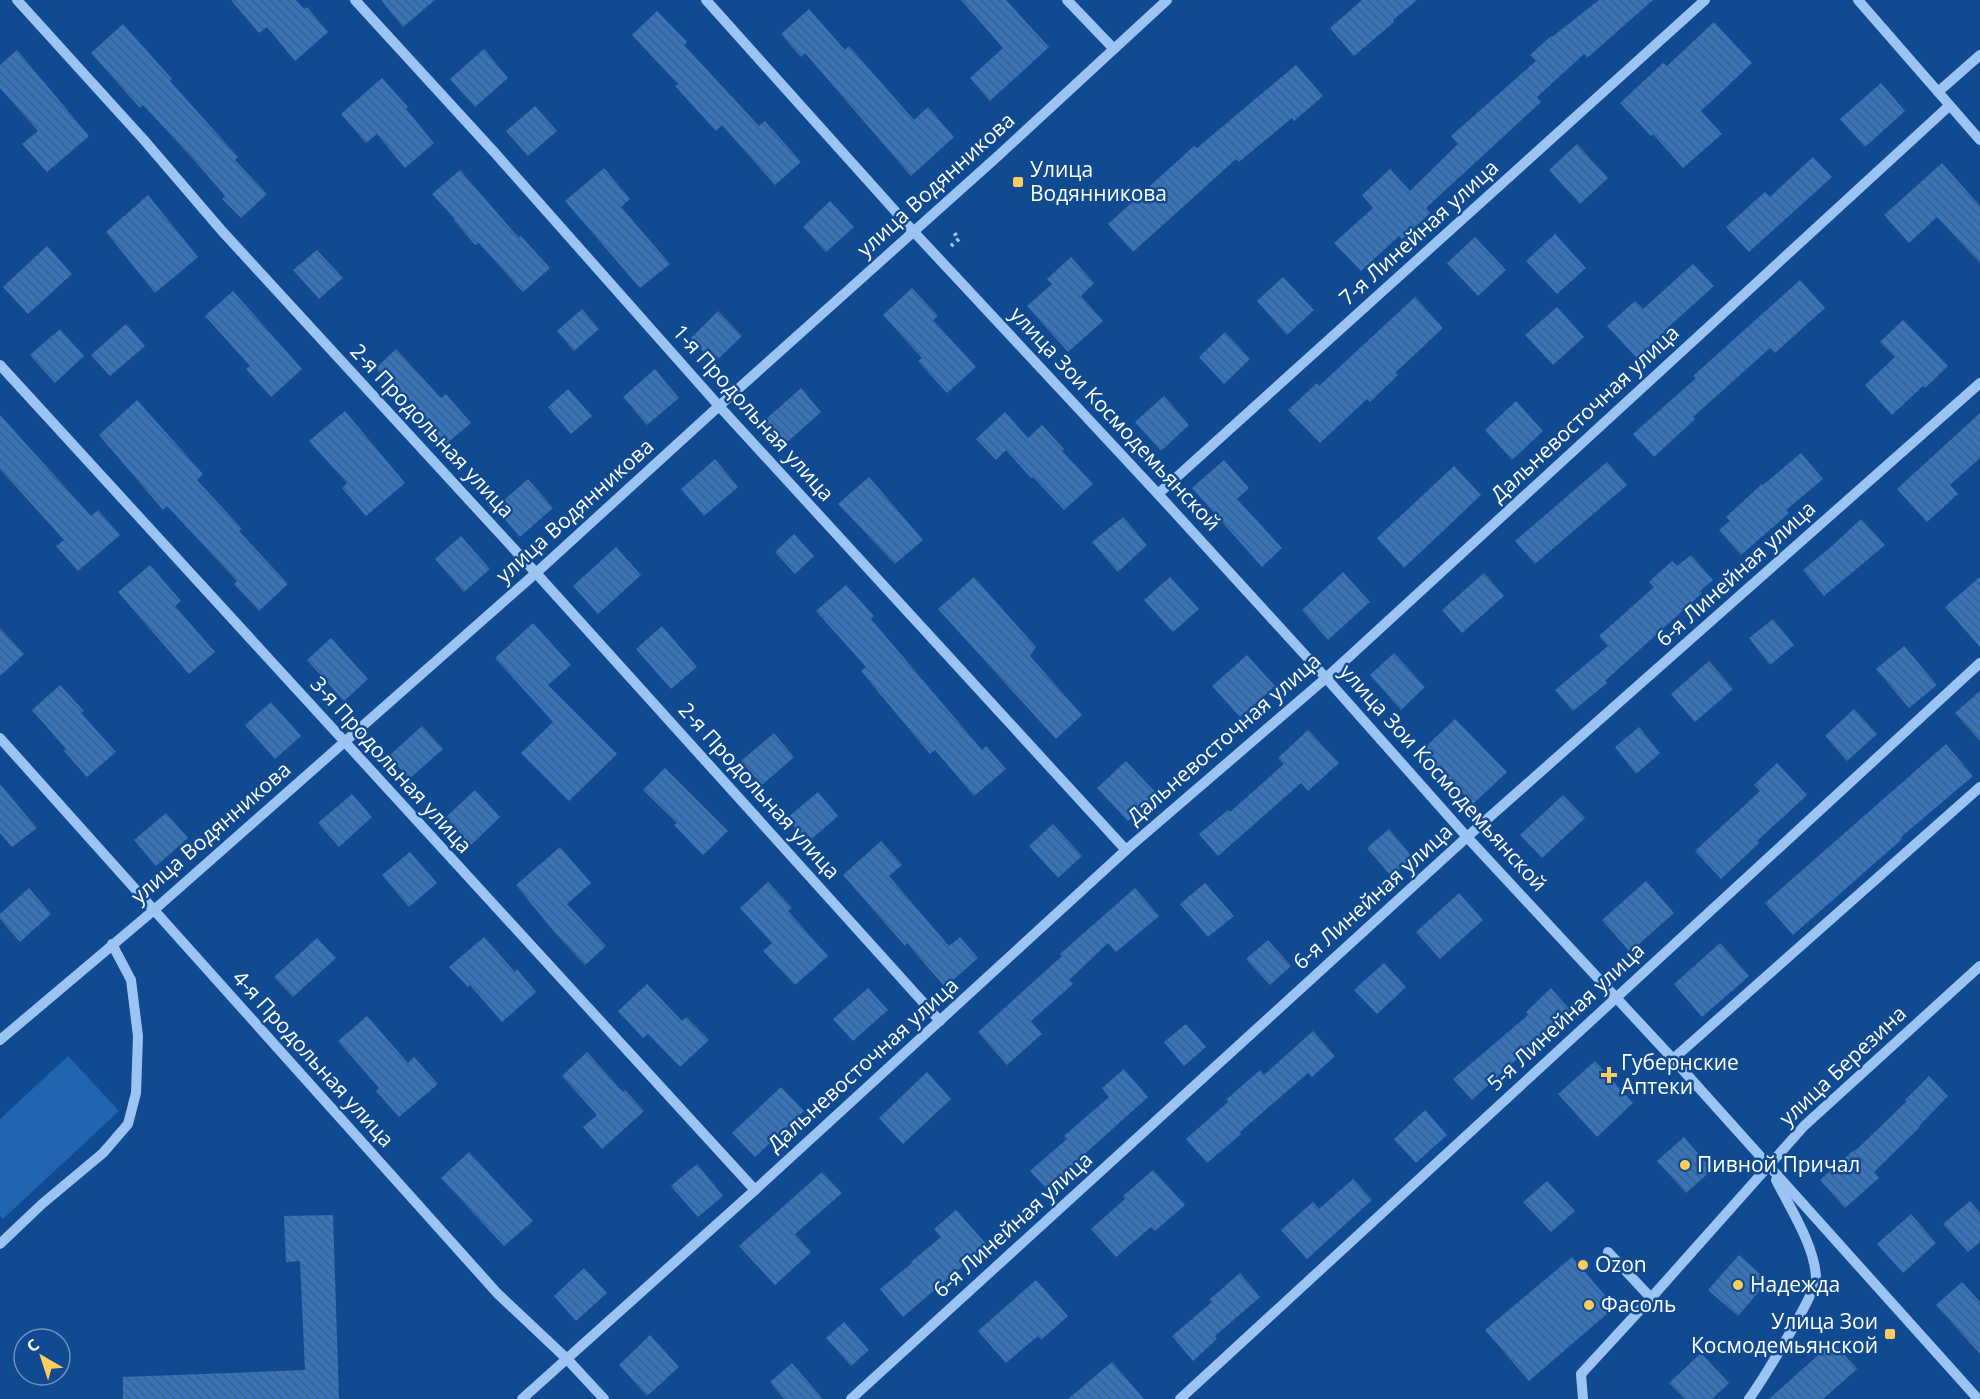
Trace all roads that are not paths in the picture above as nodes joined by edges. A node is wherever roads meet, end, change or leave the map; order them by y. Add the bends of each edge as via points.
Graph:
1 (17, 0) edge
2 (355, 0) edge
3 (706, 0) edge
4 (1067, 0) edge
5 (1167, 0) edge
6 (1706, 0) edge
7 (1858, 0) edge
8 (1114, 49) junction
9 (1980, 55) edge
10 (1938, 92) junction
11 (1949, 106) junction
12 (1980, 140) edge
13 (914, 232) junction
14 (0, 365) edge
15 (1980, 383) edge
16 (719, 406) junction
17 (1158, 494) junction
18 (536, 573) junction
19 (1980, 663) edge
20 (1326, 678) junction
21 (0, 738) edge
22 (344, 742) junction
23 (1980, 787) edge
24 (1467, 837) junction
25 (1126, 850) junction
26 (154, 910) junction
27 (112, 944) junction
28 (1980, 966) edge
29 (1616, 998) junction
30 (940, 1021) junction
31 (0, 1040) edge
32 (1673, 1059) junction
33 (1768, 1167) junction
34 (754, 1190) junction
35 (0, 1244) edge
36 (1608, 1252) dead end
37 (1651, 1298) junction
38 (567, 1359) junction
39 (522, 1399) edge
40 (604, 1399) edge
41 (851, 1399) edge
42 (1180, 1399) edge
43 (1583, 1399) edge
44 (1749, 1399) edge
45 (1978, 1399) edge

1 - 18 street, 2-я Продольная улица via 222,231
2 - 16 street, 1-я Продольная улица
3 - 13 street, улица Зои Космодемьянской
4 - 8 street
5 - 8 street, улица Водянникова
6 - 17 street, 7-я Линейная улица
7 - 10 street
8 - 13 street, улица Водянникова
9 - 10 street
10 - 11 street
11 - 12 street
11 - 20 street, Дальневосточная улица
13 - 16 street, улица Водянникова
13 - 17 street, улица Зои Космодемьянской
14 - 22 street, 3-я Продольная улица
15 - 24 street, 6-я Линейная улица
16 - 18 street, улица Водянникова
16 - 25 street, 1-я Продольная улица
17 - 20 street, улица Зои Космодемьянской
18 - 22 street, улица Водянникова
18 - 30 street, 2-я Продольная улица
19 - 29 street, 5-я Линейная улица
20 - 24 street, улица Зои Космодемьянской
20 - 25 street, Дальневосточная улица
21 - 26 street, 4-я Продольная улица
22 - 26 street, улица Водянникова
22 - 34 street, 3-я Продольная улица
23 - 32 street
24 - 29 street, улица Зои Космодемьянской
24 - 41 street, 6-я Линейная улица
25 - 30 street, Дальневосточная улица
26 - 27 street, улица Водянникова
26 - 38 street, 4-я Продольная улица via 497,1293
27 - 31 street, улица Водянникова
27 - 35 street via 131,980 138,1036 136,1093 128,1124 103,1153
28 - 33 street, улица Березина via 1832,1098
29 - 32 street, улица Зои Космодемьянской
29 - 42 street, 5-я Линейная улица
30 - 34 street, Дальневосточная улица
32 - 33 street, улица Зои Космодемьянской
33 - 37 street, улица Березина
33 - 44 street via 1808,1244 1816,1280 1792,1329
33 - 45 street, улица Зои Космодемьянской
34 - 38 street, Дальневосточная улица
36 - 37 street
37 - 43 street, улица Березина via 1581,1374
38 - 39 street, Дальневосточная улица
38 - 40 street, 4-я Продольная улица

